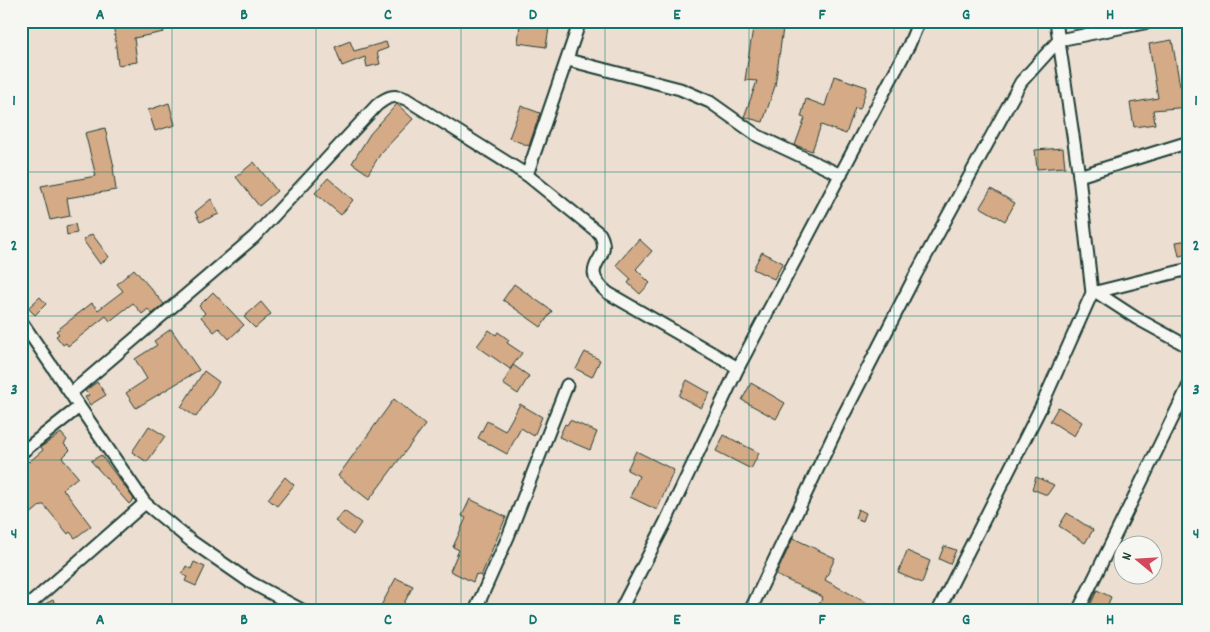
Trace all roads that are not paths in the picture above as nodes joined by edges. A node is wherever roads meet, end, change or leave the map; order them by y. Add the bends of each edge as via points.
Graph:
1 (580, 21) edge
2 (919, 21) edge
3 (1056, 21) edge
4 (1154, 21) edge
5 (1059, 40) junction
6 (568, 60) junction
7 (1189, 142) edge
8 (841, 175) junction
9 (527, 176) junction
10 (1079, 176) junction
11 (1189, 269) edge
12 (1094, 293) junction
13 (21, 321) edge
14 (1189, 347) edge
15 (738, 368) junction
16 (567, 385) dead end
17 (1189, 385) edge
18 (71, 393) junction
19 (78, 407) junction
20 (21, 453) edge
21 (146, 503) junction
22 (22, 611) edge
23 (304, 611) edge
24 (476, 611) edge
25 (620, 611) edge
26 (750, 611) edge
27 (938, 611) edge
28 (1078, 611) edge

1 - 6 street
2 - 8 street
3 - 5 street
4 - 5 street
5 - 10 street
5 - 26 street via 1021,82 930,248 839,424
6 - 8 street via 680,89 710,102 758,136
6 - 9 street
7 - 10 street
8 - 15 street
9 - 15 street via 600,234 604,251 594,268 598,285
9 - 18 street via 406,99 396,95 386,98 254,237
10 - 12 street
11 - 12 street
12 - 14 street
12 - 27 street via 1041,408
13 - 18 street
15 - 25 street
16 - 24 street
17 - 28 street
18 - 19 street
19 - 20 street
19 - 21 street
21 - 22 street
21 - 23 street via 191,541 250,582

